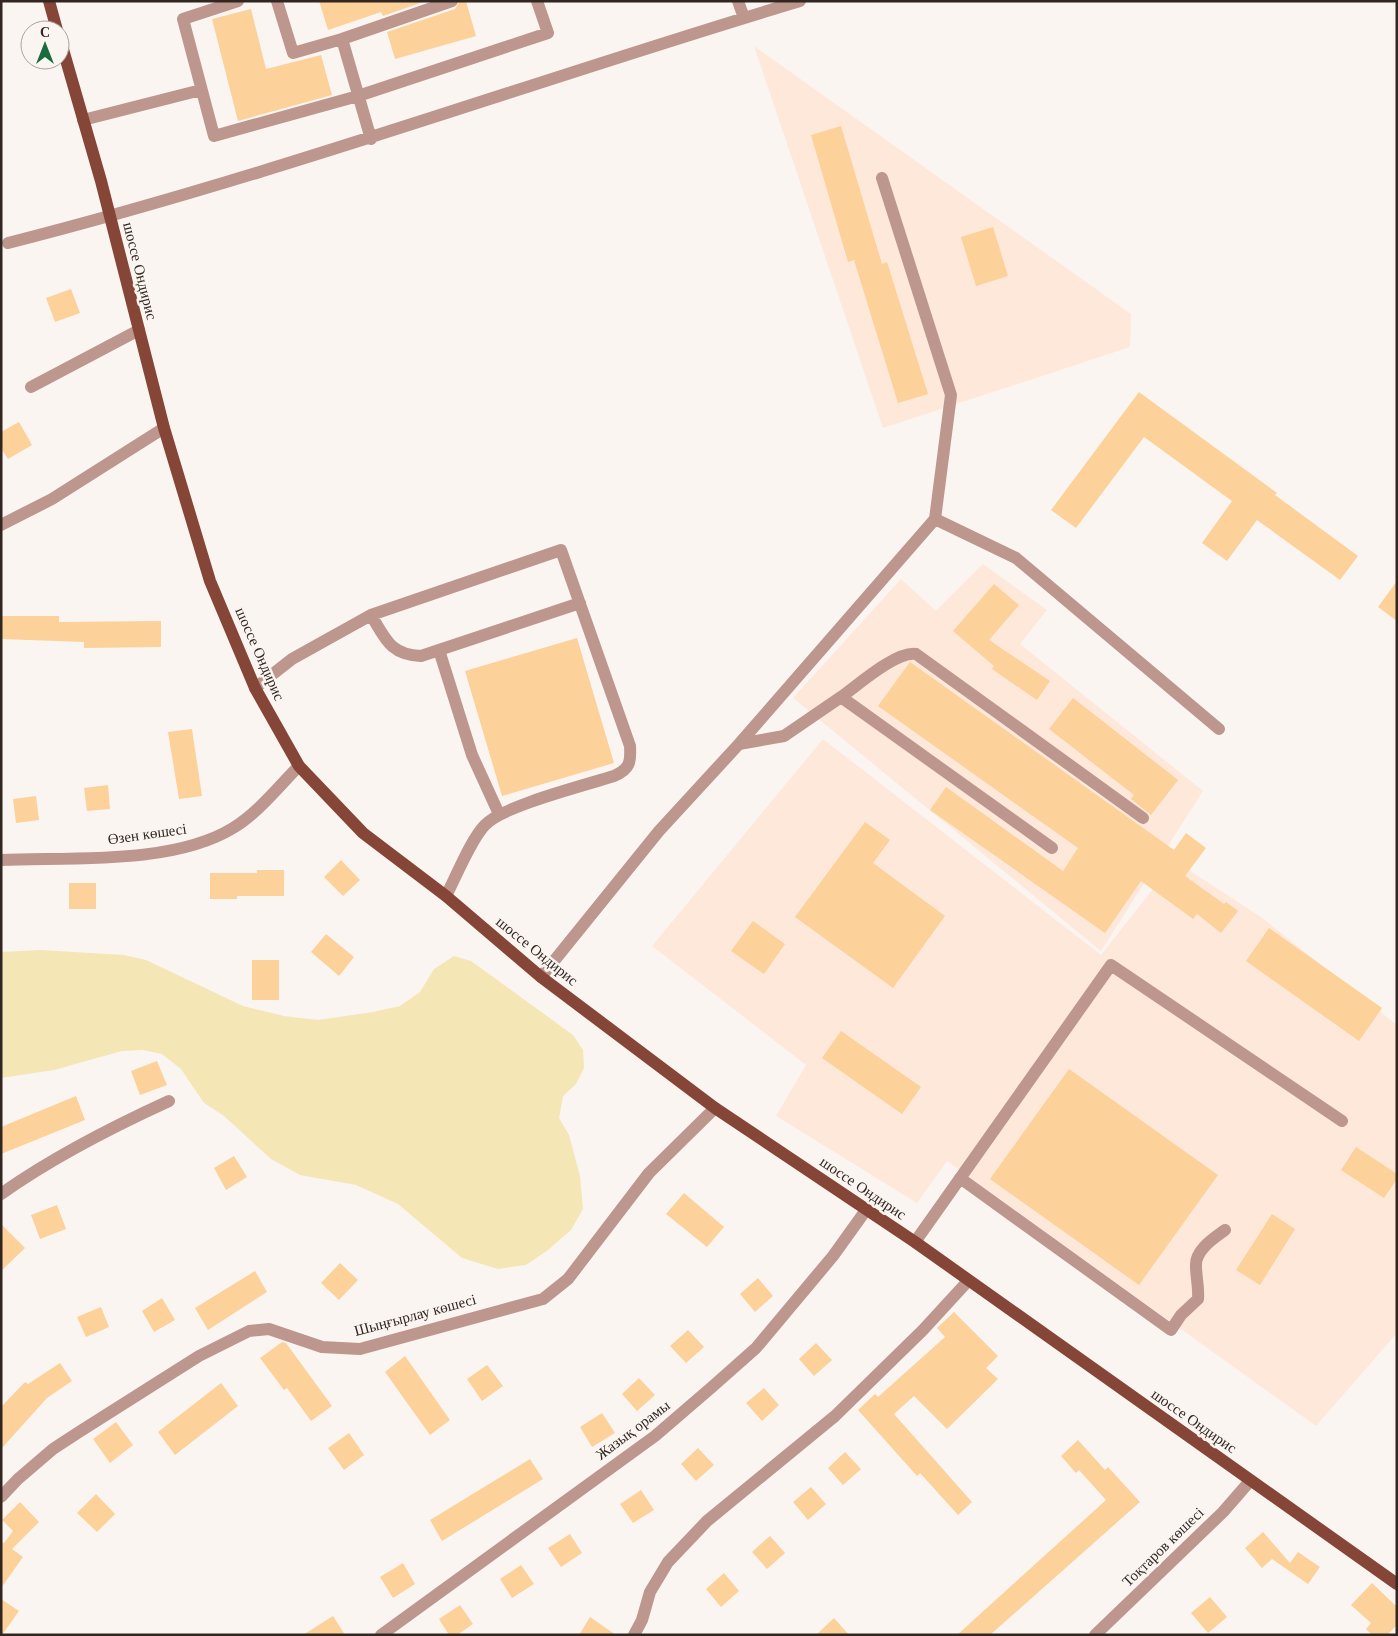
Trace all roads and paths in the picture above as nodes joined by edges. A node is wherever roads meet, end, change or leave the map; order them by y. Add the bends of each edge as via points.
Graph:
1 (49, 1) edge
2 (238, 1) edge
3 (277, 1) edge
4 (452, 1) edge
5 (537, 1) edge
6 (738, 1) edge
7 (800, 1) edge
8 (744, 18) junction
9 (54, 20) edge
10 (342, 39) junction
11 (69, 70) edge
12 (201, 90) junction
13 (358, 96) junction
14 (83, 120) junction
15 (371, 139) junction
16 (882, 178) dead end
17 (110, 217) junction
18 (8, 243) dead end
19 (139, 330) junction
20 (31, 387) dead end
21 (164, 428) junction
22 (935, 520) junction
23 (1, 525) edge
24 (580, 603) junction
25 (371, 615) junction
26 (439, 650) junction
27 (255, 688) junction
28 (841, 697) junction
29 (1219, 730) dead end
30 (739, 744) junction
31 (299, 766) junction
32 (499, 814) junction
33 (1143, 818) dead end
34 (1052, 848) dead end
35 (1, 860) edge
36 (446, 896) junction
37 (541, 977) junction
38 (168, 1102) dead end
39 (715, 1108) junction
40 (1342, 1121) dead end
41 (960, 1178) junction
42 (1, 1194) edge
43 (866, 1210) junction
44 (1225, 1230) dead end
45 (915, 1242) junction
46 (968, 1281) junction
47 (1250, 1481) junction
48 (1, 1497) edge
49 (1397, 1584) edge
50 (381, 1635) edge
51 (634, 1635) edge
52 (1095, 1635) edge

1 - 9 main road
2 - 12 street via 183,19
3 - 10 street via 293,53
4 - 10 street
5 - 13 street via 548,33
6 - 8 street
7 - 8 street
8 - 15 street
10 - 13 street
11 - 14 main road, шоссе Ондирис
12 - 13 street via 214,136
12 - 14 street
13 - 15 street
14 - 17 main road, шоссе Ондирис
15 - 17 street
16 - 22 street via 951,395
17 - 18 street
17 - 19 main road, шоссе Ондирис
19 - 20 street
19 - 21 main road, шоссе Ондирис
21 - 23 street via 52,499
21 - 27 main road, шоссе Ондирис via 210,581
22 - 29 street via 1016,558
22 - 30 street
24 - 25 street via 561,550
24 - 26 street
24 - 32 street via 630,746 631,762 625,771 614,776
25 - 26 street via 398,652 421,656
25 - 27 street via 292,659
26 - 32 street via 472,755
27 - 31 main road, шоссе Ондирис
28 - 30 street via 784,736
28 - 33 street via 904,654 916,654
28 - 34 street
30 - 37 street via 659,831
31 - 35 street, Өзен көшесі via 233,828 204,841 134,855
31 - 36 main road, шоссе Ондирис via 364,833
32 - 36 street via 480,830
36 - 37 main road, шоссе Ондирис
37 - 39 main road, шоссе Ондирис
38 - 42 street via 39,1167
39 - 43 main road, шоссе Ондирис
39 - 48 street, Шыңғырлау көшесі via 649,1173 568,1279 543,1299 360,1349 322,1347 268,1329 249,1331 199,1356 60,1445
40 - 41 street via 1111,964
41 - 44 street via 1171,1330 1181,1314 1198,1299 1195,1264 1202,1249
41 - 45 street
43 - 45 main road, шоссе Ондирис
43 - 50 street, Жазық орамы via 834,1256 756,1348 712,1387 655,1436
45 - 46 main road, шоссе Ондирис
46 - 47 main road, шоссе Ондирис
46 - 51 street via 835,1416 707,1521 668,1562 650,1592
47 - 49 main road, шоссе Ондирис
47 - 52 street, Тоқтаров көшесі via 1223,1512

